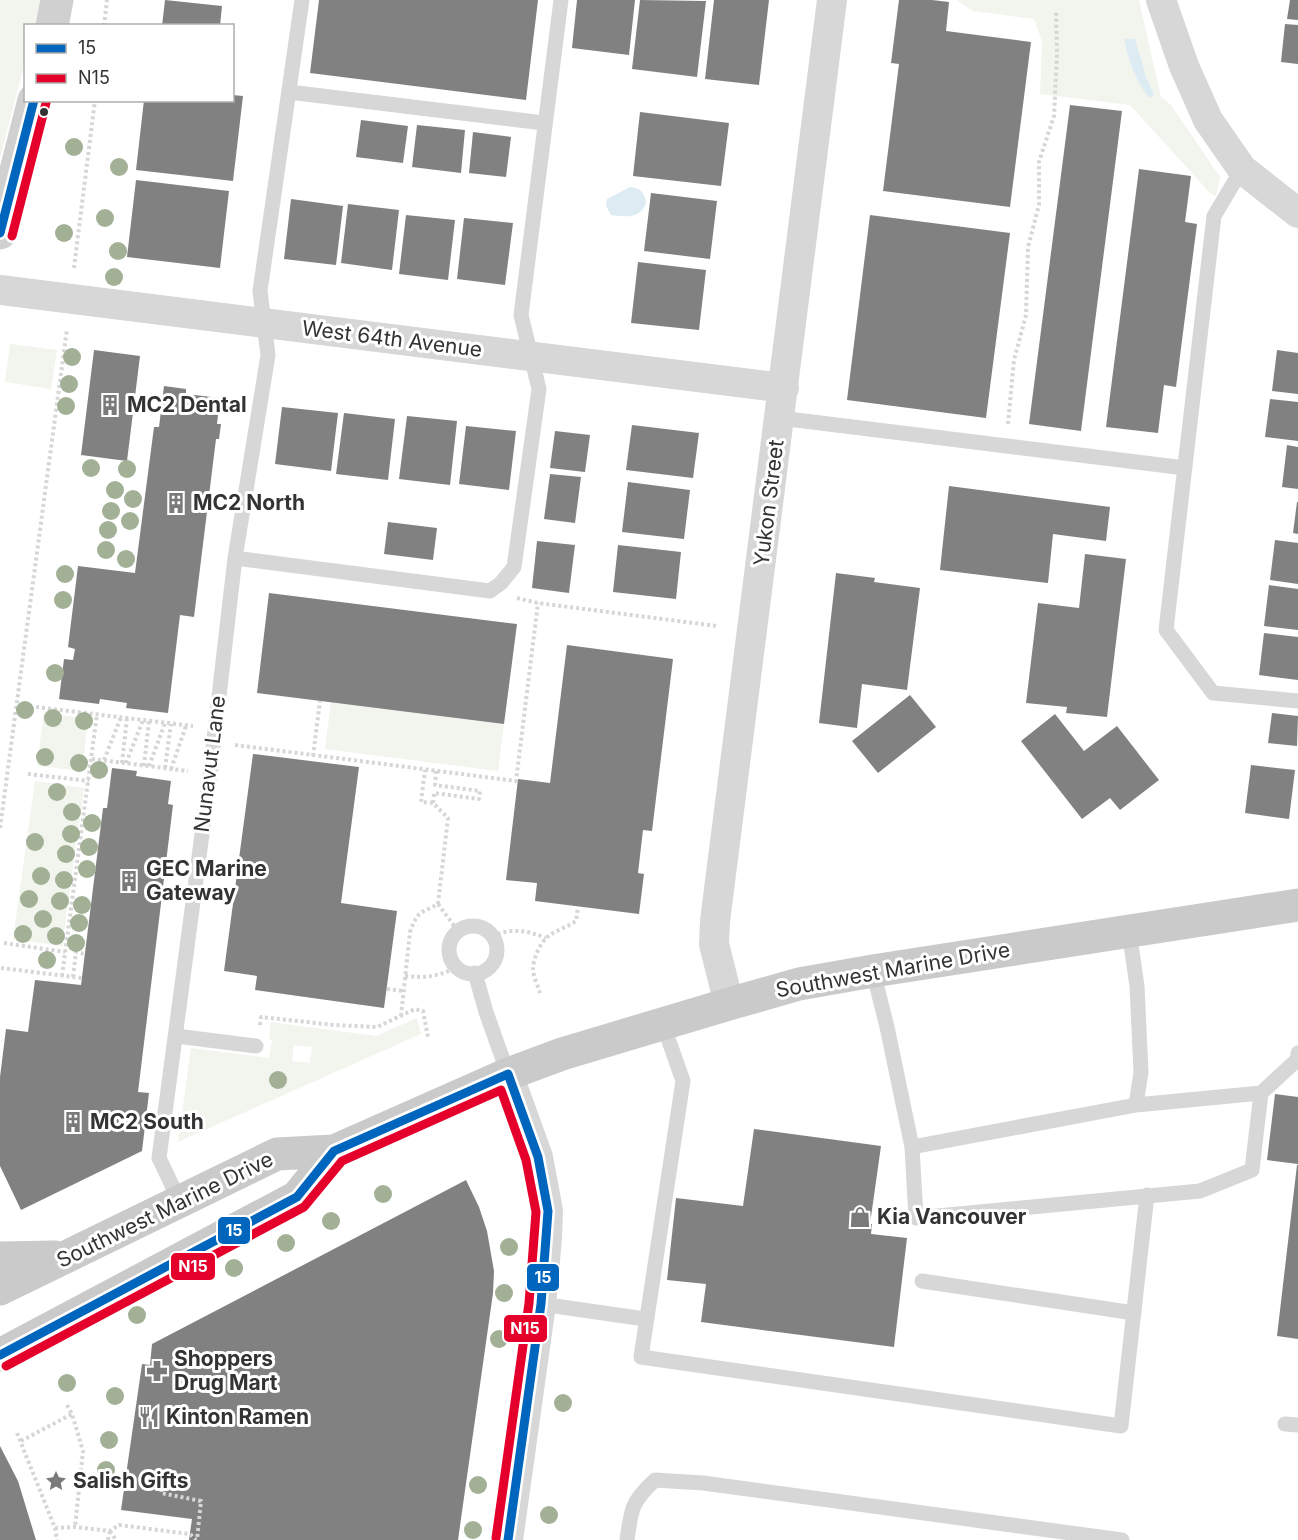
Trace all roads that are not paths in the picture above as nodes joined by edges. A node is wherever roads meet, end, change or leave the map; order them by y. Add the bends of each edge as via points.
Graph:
1 (57, 0) edge
2 (302, 0) edge
3 (561, 0) edge
4 (832, 0) edge
5 (1161, 0) edge
6 (52, 24) edge
7 (289, 92) junction
8 (33, 102) edge
9 (544, 123) junction
10 (1242, 169) junction
11 (1298, 213) edge
12 (0, 233) edge
13 (0, 290) edge
14 (265, 323) junction
15 (531, 357) junction
16 (784, 388) junction
17 (780, 418) junction
18 (1185, 468) junction
19 (235, 558) junction
20 (1298, 701) edge
21 (1298, 905) edge
22 (1129, 931) junction
23 (873, 970) junction
24 (475, 973) junction
25 (729, 1004) junction
26 (663, 1024) junction
27 (176, 1036) junction
28 (256, 1046) road end
29 (1298, 1053) edge
30 (508, 1074) junction
31 (1261, 1093) junction
32 (1136, 1105) junction
33 (912, 1147) junction
34 (334, 1151) junction
35 (1147, 1196) junction
36 (180, 1202) junction
37 (66, 1257) junction
38 (0, 1258) edge
39 (922, 1281) dead end
40 (0, 1289) edge
41 (541, 1304) junction
42 (1134, 1313) junction
43 (645, 1319) junction
44 (0, 1355) edge
45 (508, 1540) edge
46 (627, 1540) edge
47 (1122, 1540) edge

1 - 6 main road
2 - 7 lane, Nunavut Lane
3 - 9 lane
4 - 16 street, Yukon Street
5 - 10 street via 1208,120
7 - 9 lane
7 - 14 lane, Nunavut Lane via 260,291
8 - 12 main road
9 - 15 lane via 521,315
10 - 11 street
10 - 18 lane via 1214,216
13 - 14 street, West 64th Avenue
14 - 15 street, West 64th Avenue
14 - 19 lane, Nunavut Lane via 268,354
15 - 16 street, West 64th Avenue
15 - 19 lane via 539,389 514,567 501,584 490,591
16 - 17 street, Yukon Street
17 - 18 lane
17 - 25 street, Yukon Street via 715,921 714,944
18 - 20 lane via 1166,630 1214,693
19 - 27 lane, Nunavut Lane
21 - 22 main road, Southwest Marine Drive
22 - 23 main road, Southwest Marine Drive
22 - 32 lane via 1137,986 1141,1072
23 - 25 main road, Southwest Marine Drive via 799,984
23 - 33 lane
24 - 24 lane via 487,969 497,950 492,936 480,927 465,927 453,937 449,953 456,968
24 - 30 lane
25 - 26 main road, Southwest Marine Drive
26 - 30 main road, Southwest Marine Drive
26 - 43 lane via 683,1081
27 - 28 lane
27 - 36 lane, Nunavut Lane via 159,1158
29 - 31 lane via 1298,1059
30 - 34 main road, Southwest Marine Drive
30 - 41 street via 538,1156 548,1211
31 - 32 lane
31 - 35 lane via 1252,1170 1200,1191
32 - 33 lane
33 - 35 lane via 916,1218
34 - 36 main road, Southwest Marine Drive via 277,1154
34 - 44 main road, Southwest Marine Drive via 297,1197
35 - 42 lane
36 - 37 main road, Southwest Marine Drive
37 - 38 main road
37 - 40 main road, Southwest Marine Drive
39 - 42 lane
41 - 43 lane
41 - 45 street
42 - 43 lane via 1121,1426 640,1357
46 - 47 lane via 632,1508 641,1492 655,1480 703,1483

